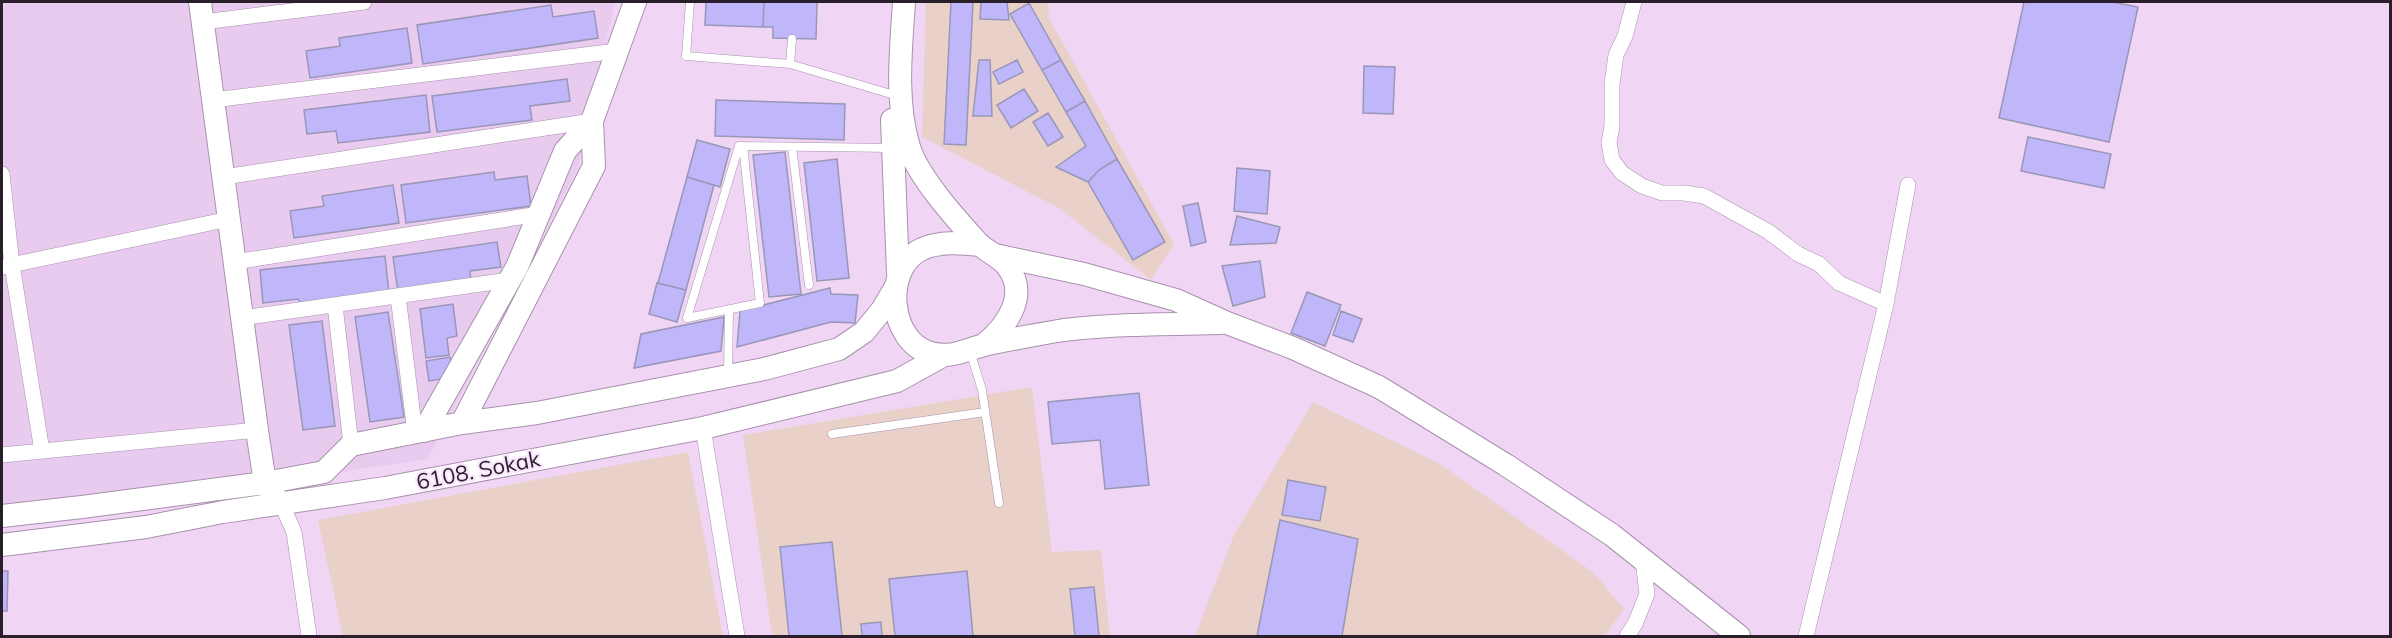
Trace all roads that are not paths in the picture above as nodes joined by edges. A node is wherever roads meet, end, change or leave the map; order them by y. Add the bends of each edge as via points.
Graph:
1 (364, 2) edge
2 (635, 2) edge
3 (690, 2) edge
4 (888, 2) edge
5 (904, 2) edge
6 (1634, 2) edge
7 (201, 12) edge
8 (792, 39) dead end
9 (617, 51) junction
10 (790, 64) junction
11 (891, 94) junction
12 (213, 100) junction
13 (592, 121) junction
14 (743, 146) junction
15 (792, 147) junction
16 (894, 148) junction
17 (2, 174) edge
18 (224, 177) junction
19 (1908, 185) dead end
20 (539, 214) junction
21 (229, 219) junction
22 (988, 250) junction
23 (235, 262) junction
24 (7, 266) edge
25 (509, 280) junction
26 (897, 281) junction
27 (809, 285) dead end
28 (398, 296) junction
29 (1886, 304) junction
30 (335, 305) junction
31 (729, 310) junction
32 (242, 318) junction
33 (1227, 323) junction
34 (977, 348) junction
35 (944, 355) junction
36 (728, 376) junction
37 (985, 412) junction
38 (462, 423) junction
39 (703, 428) junction
40 (257, 430) junction
41 (420, 432) junction
42 (832, 434) dead end
43 (351, 446) junction
44 (42, 452) junction
45 (2, 455) edge
46 (266, 483) junction
47 (999, 503) dead end
48 (282, 505) junction
49 (2, 516) edge
50 (2, 544) edge
51 (1643, 560) junction
52 (309, 636) edge
53 (737, 636) edge
54 (1627, 636) edge
55 (1739, 636) edge
56 (1806, 636) edge

1 - 7 street
2 - 9 main road
3 - 10 lane via 686,56
4 - 11 main road
5 - 22 main road via 902,105 909,147 924,175
6 - 29 street via 1616,55 1612,84 1609,143 1611,160 1622,174 1662,193 1704,196 1769,232 1819,264 1839,282
7 - 12 main road
8 - 10 lane
9 - 12 street
9 - 13 main road
10 - 11 lane
11 - 16 main road
12 - 18 main road
13 - 18 street
13 - 20 main road via 564,151
13 - 38 main road via 594,166
14 - 15 lane
14 - 31 lane via 760,303
14 - 31 lane via 739,146 687,318
15 - 16 lane
15 - 27 lane
16 - 26 main road
17 - 24 street
18 - 21 main road
19 - 29 street
20 - 23 street
20 - 25 main road
21 - 23 main road
21 - 24 street
22 - 26 main road via 942,243 921,250 906,261
22 - 33 main road via 1176,300
22 - 34 main road via 1007,266 1016,293 1013,312 1002,330
23 - 32 main road
24 - 44 street
25 - 28 street
25 - 41 main road
26 - 35 main road via 896,311 902,327 928,352
26 - 36 main road, 6108. Sokak via 882,310 864,332 839,349
28 - 30 street
28 - 41 street
29 - 56 street
30 - 32 street
30 - 43 street
31 - 36 lane
32 - 40 main road
33 - 34 main road via 1064,330
33 - 51 main road via 1379,387 1506,465
34 - 35 main road
34 - 37 lane
35 - 39 main road, 6108. Sokak via 897,381
36 - 38 main road, 6108. Sokak via 537,413
37 - 42 lane
37 - 47 lane
38 - 41 main road, 6108. Sokak
39 - 48 main road, 6108. Sokak
39 - 53 street
40 - 44 street
40 - 46 main road
41 - 43 main road, 6108. Sokak
43 - 46 main road via 324,472
44 - 45 street
46 - 48 main road
46 - 49 main road
48 - 50 main road, 6108. Sokak via 146,527
48 - 52 street via 294,532
51 - 54 street via 1647,594
51 - 55 main road

